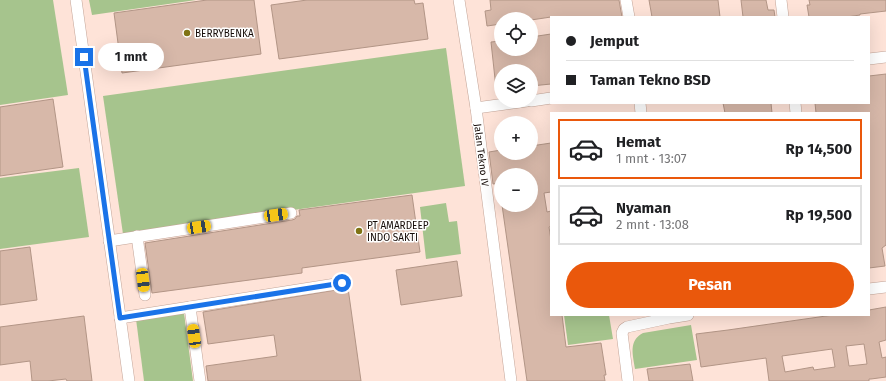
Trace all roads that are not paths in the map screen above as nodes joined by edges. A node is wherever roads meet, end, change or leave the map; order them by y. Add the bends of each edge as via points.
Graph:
1 (76, 0) edge
2 (459, 0) edge
3 (626, 0) edge
4 (781, 0) edge
5 (629, 16) edge
6 (783, 16) edge
7 (886, 57) edge
8 (870, 59) edge
9 (550, 98) edge
10 (538, 100) edge
11 (494, 106) edge
12 (476, 108) junction
13 (291, 213) dead end
14 (137, 236) junction
15 (109, 241) junction
16 (342, 283) dead end
17 (886, 287) edge
18 (870, 289) edge
19 (144, 295) dead end
20 (190, 307) junction
21 (669, 316) edge
22 (120, 318) junction
23 (129, 381) edge
24 (200, 381) edge
25 (511, 381) edge
26 (628, 381) edge

1 - 15 lane
2 - 12 lane, Jalan Tekno IV
3 - 5 lane
4 - 6 lane
7 - 8 lane
9 - 10 lane
11 - 12 lane
12 - 25 lane, Jalan Tekno IV
13 - 14 lane
14 - 15 lane
14 - 19 lane
15 - 22 lane
16 - 20 lane
17 - 18 lane
20 - 22 lane
20 - 24 lane
21 - 26 lane via 627,327 622,333
22 - 23 lane

